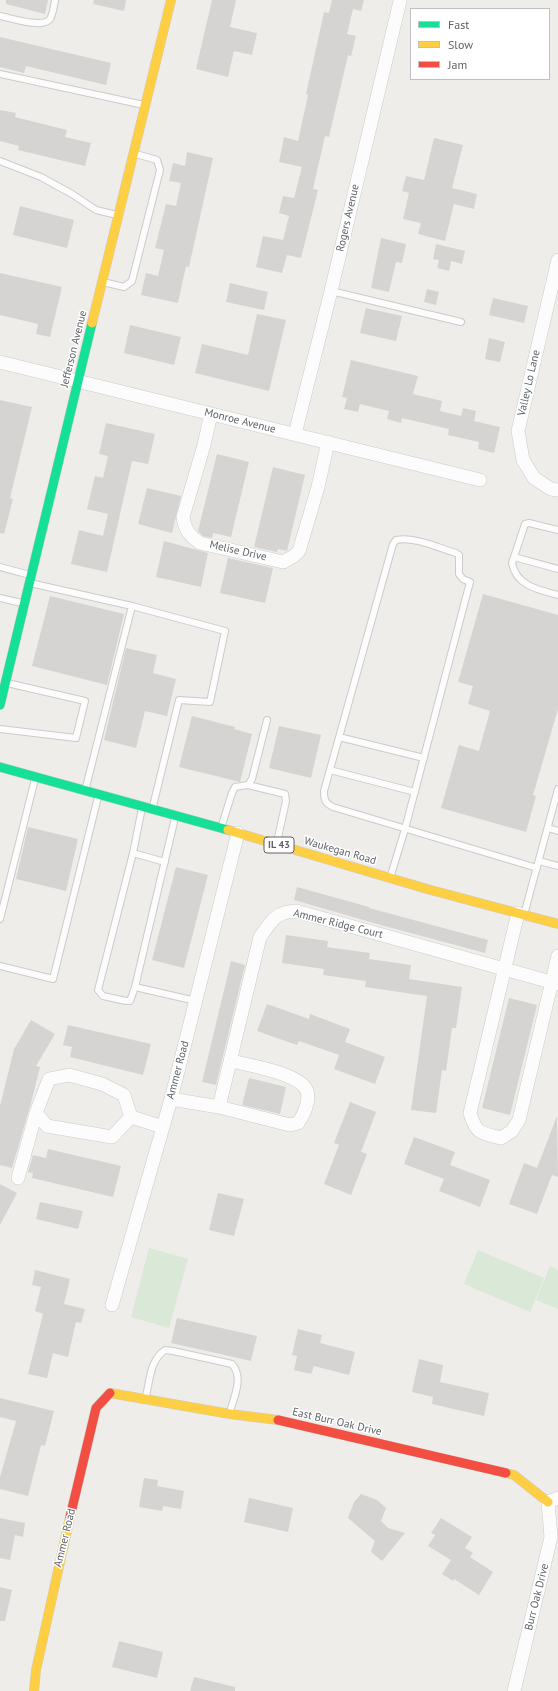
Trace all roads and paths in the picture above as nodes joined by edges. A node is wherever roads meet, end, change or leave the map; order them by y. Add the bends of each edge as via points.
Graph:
1 (56, 0) edge
2 (171, 0) edge
3 (400, 2) dead end
4 (0, 16) edge
5 (0, 74) edge
6 (146, 106) junction
7 (134, 153) junction
8 (0, 161) edge
9 (119, 216) junction
10 (558, 260) edge
11 (103, 282) junction
12 (331, 291) junction
13 (461, 322) dead end
14 (0, 362) edge
15 (78, 381) junction
16 (210, 414) junction
17 (295, 434) junction
18 (328, 442) junction
19 (480, 480) dead end
20 (558, 490) edge
21 (558, 530) edge
22 (514, 557) junction
23 (0, 567) edge
24 (558, 569) edge
25 (30, 578) junction
26 (558, 595) edge
27 (0, 598) edge
28 (24, 603) junction
29 (132, 606) junction
30 (5, 683) junction
31 (0, 705) edge
32 (267, 720) dead end
33 (0, 729) edge
34 (339, 737) junction
35 (424, 758) junction
36 (0, 767) edge
37 (330, 770) junction
38 (35, 777) junction
39 (248, 785) junction
40 (558, 789) edge
41 (85, 791) junction
42 (415, 792) junction
43 (99, 795) junction
44 (557, 797) edge
45 (142, 807) junction
46 (152, 809) junction
47 (175, 816) junction
48 (548, 828) junction
49 (221, 829) junction
50 (405, 829) junction
51 (558, 831) edge
52 (238, 833) junction
53 (277, 845) junction
54 (133, 853) junction
55 (539, 861) junction
56 (165, 862) junction
57 (558, 866) edge
58 (537, 868) junction
59 (390, 878) junction
60 (521, 914) junction
61 (0, 919) edge
62 (558, 924) edge
63 (558, 956) edge
64 (0, 966) edge
65 (504, 968) junction
66 (555, 984) edge
67 (135, 987) junction
68 (196, 1001) junction
69 (231, 1061) junction
70 (171, 1099) junction
71 (219, 1107) junction
72 (36, 1113) junction
73 (131, 1117) junction
74 (163, 1127) junction
75 (18, 1178) dead end
76 (112, 1305) dead end
77 (111, 1392) joint
78 (146, 1398) junction
79 (230, 1414) junction
80 (553, 1500) edge
81 (34, 1691) edge
82 (514, 1691) edge

1 - 4 lane via 50,19 44,23
2 - 6 street, Jefferson Avenue
3 - 12 street, Rogers Avenue
5 - 6 lane
6 - 7 street, Jefferson Avenue
7 - 9 street, Jefferson Avenue
7 - 11 lane via 158,160 160,170 132,281 124,287
8 - 9 lane via 41,177 96,210
9 - 11 street, Jefferson Avenue
10 - 20 street, Valley Lo Lane via 518,431 523,460 534,478 551,489
11 - 15 street, Jefferson Avenue
12 - 13 lane
12 - 17 street, Rogers Avenue
14 - 15 street, Monroe Avenue
15 - 16 street, Monroe Avenue
15 - 25 street, Jefferson Avenue
16 - 17 street, Monroe Avenue
16 - 18 street, Melise Drive via 204,445 183,517 189,535 200,543 283,562 294,556 299,551 303,538
17 - 18 street, Monroe Avenue
18 - 19 street, Monroe Avenue
21 - 22 lane via 530,523 524,524
22 - 24 lane
22 - 26 lane via 513,568 520,580 536,589
23 - 25 lane
25 - 28 street, Jefferson Avenue
25 - 29 lane
27 - 28 lane
28 - 30 street, Jefferson Avenue
29 - 41 lane
29 - 46 lane via 225,631 210,702 179,700
30 - 31 street, Jefferson Avenue
30 - 33 lane via 85,701 76,738
32 - 39 lane via 252,780
34 - 35 lane
34 - 35 lane via 393,544 396,540 411,540 459,555 459,574 470,582
34 - 37 lane
35 - 42 lane
36 - 38 street, Waukegan Road / IL 43
37 - 42 lane
37 - 50 lane via 324,791 324,800 327,804
38 - 41 street, Waukegan Road / IL 43
38 - 61 lane
39 - 49 lane via 235,788
39 - 53 lane via 284,794 286,801
40 - 44 lane
41 - 43 street, Waukegan Road / IL 43
42 - 50 lane
43 - 45 street, Waukegan Road / IL 43
43 - 64 lane via 53,979
44 - 48 lane
45 - 46 street, Waukegan Road / IL 43
45 - 54 lane
46 - 47 street, Waukegan Road / IL 43
47 - 49 street, Waukegan Road / IL 43
47 - 56 lane
48 - 51 lane
48 - 55 lane
49 - 52 street, Waukegan Road / IL 43
50 - 58 lane
50 - 59 lane
52 - 53 street, Waukegan Road / IL 43
52 - 68 street, Ammer Road
53 - 59 street, Waukegan Road / IL 43
54 - 56 lane
54 - 67 lane via 98,990 102,996 130,1001
55 - 57 lane
55 - 58 lane
56 - 67 lane
58 - 60 lane
59 - 60 street, Waukegan Road / IL 43
60 - 62 street, Waukegan Road / IL 43
60 - 65 street
63 - 66 street
65 - 66 street, Ammer Ridge Court
65 - 66 street via 470,1113 474,1127 480,1132 501,1138 512,1131 519,1120
65 - 69 street, Ammer Ridge Court via 296,911 284,911 272,920 260,937
67 - 68 lane
68 - 70 street, Ammer Road
69 - 71 street, Ammer Ridge Court
69 - 71 street via 289,1076 301,1084 307,1091 304,1115 298,1123 290,1125
70 - 71 street
70 - 74 street, Ammer Road
72 - 73 street via 47,1126 112,1137
72 - 73 street via 49,1079 69,1075 102,1084 124,1095
72 - 75 street
73 - 74 street
74 - 76 street, Ammer Road
77 - 78 street, East Burr Oak Drive
77 - 81 street, Ammer Road via 96,1408 62,1549 36,1670
78 - 79 street, East Burr Oak Drive
78 - 79 lane via 156,1357 165,1350 173,1351 232,1364 239,1379
79 - 80 street, East Burr Oak Drive via 290,1422 514,1475
80 - 82 street, Burr Oak Drive via 552,1537

